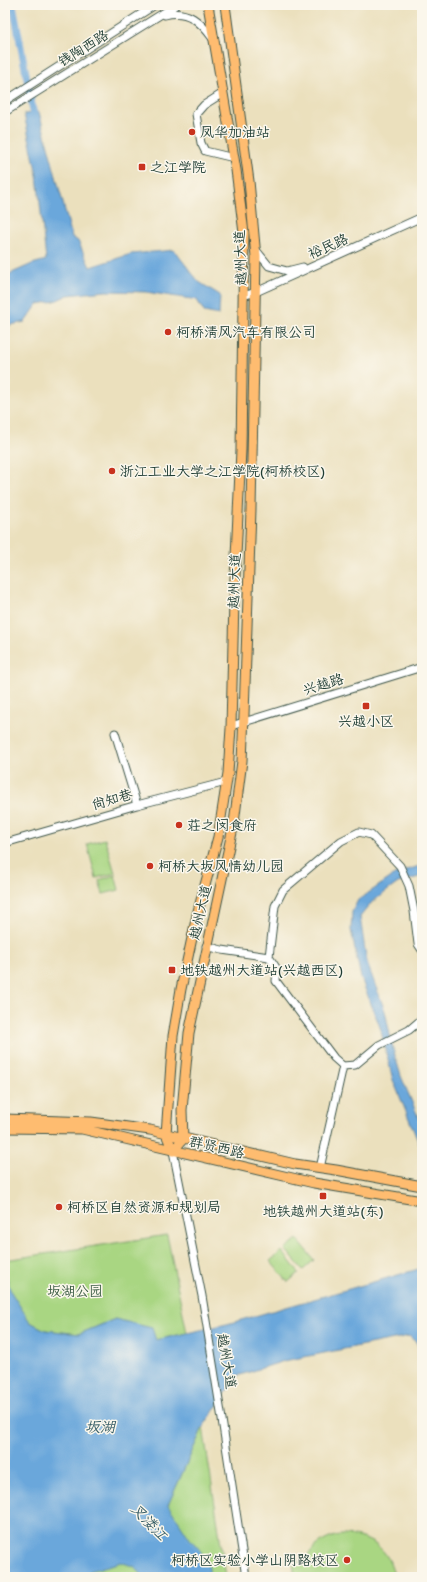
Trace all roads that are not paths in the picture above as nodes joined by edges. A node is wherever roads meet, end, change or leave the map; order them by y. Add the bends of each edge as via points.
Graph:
1 (155, 5) edge
2 (176, 5) edge
3 (208, 5) edge
4 (225, 5) edge
5 (230, 5) edge
6 (226, 16) junction
7 (157, 17) junction
8 (214, 40) junction
9 (223, 93) junction
10 (5, 101) edge
11 (5, 112) edge
12 (234, 158) junction
13 (422, 217) edge
14 (255, 250) junction
15 (317, 265) junction
16 (256, 292) junction
17 (243, 296) junction
18 (422, 667) edge
19 (244, 722) junction
20 (231, 726) junction
21 (115, 733) dead end
22 (226, 782) junction
23 (137, 805) junction
24 (5, 843) edge
25 (206, 946) junction
26 (422, 950) edge
27 (269, 957) junction
28 (422, 1019) edge
29 (343, 1066) junction
30 (5, 1120) edge
31 (5, 1128) edge
32 (166, 1134) junction
33 (183, 1139) junction
34 (173, 1151) junction
35 (320, 1168) junction
36 (422, 1186) edge
37 (422, 1201) edge
38 (246, 1577) edge

1 - 10 street, 钱陶西路
2 - 7 street, 钱陶西路
3 - 8 main road, 越州大道
4 - 6 main road, 越州大道
5 - 6 street
6 - 14 main road, 越州大道 via 249,181
7 - 8 street via 176,12 196,19
7 - 11 street, 钱陶西路
8 - 9 main road, 越州大道
9 - 12 main road, 越州大道
9 - 12 street via 204,105 196,114 205,151
12 - 17 main road, 越州大道 via 244,233
13 - 15 street, 裕民路
14 - 15 street via 269,266 287,271
14 - 16 main road, 越州大道
15 - 16 street, 裕民路
16 - 17 street, 裕民路
16 - 19 main road, 越州大道
17 - 20 main road, 越州大道 via 241,450
18 - 19 street, 兴越路
19 - 20 street, 兴越路
19 - 25 main road, 越州大道 via 234,823
20 - 22 main road, 越州大道
21 - 23 street
22 - 23 street, 尚知巷
22 - 32 main road, 越州大道 via 218,837 181,989 173,1036
23 - 24 street, 尚知巷
25 - 27 street
25 - 33 main road, 越州大道 via 189,1033 182,1110
26 - 27 street via 418,944 409,886 400,866 371,835 359,832 341,840 283,890 275,906
27 - 29 street via 277,969 276,981 334,1058
28 - 29 street via 409,1030 379,1045 355,1065
29 - 35 street
30 - 32 main road, 群贤西路 via 91,1122
31 - 34 main road, 群贤西路 via 82,1129
32 - 33 main road, 群贤西路
32 - 34 main road, 越州大道
33 - 34 main road
33 - 35 main road, 群贤西路
34 - 37 main road, 群贤西路 via 314,1183
34 - 38 street, 越州大道 via 202,1296
35 - 36 main road, 群贤西路

